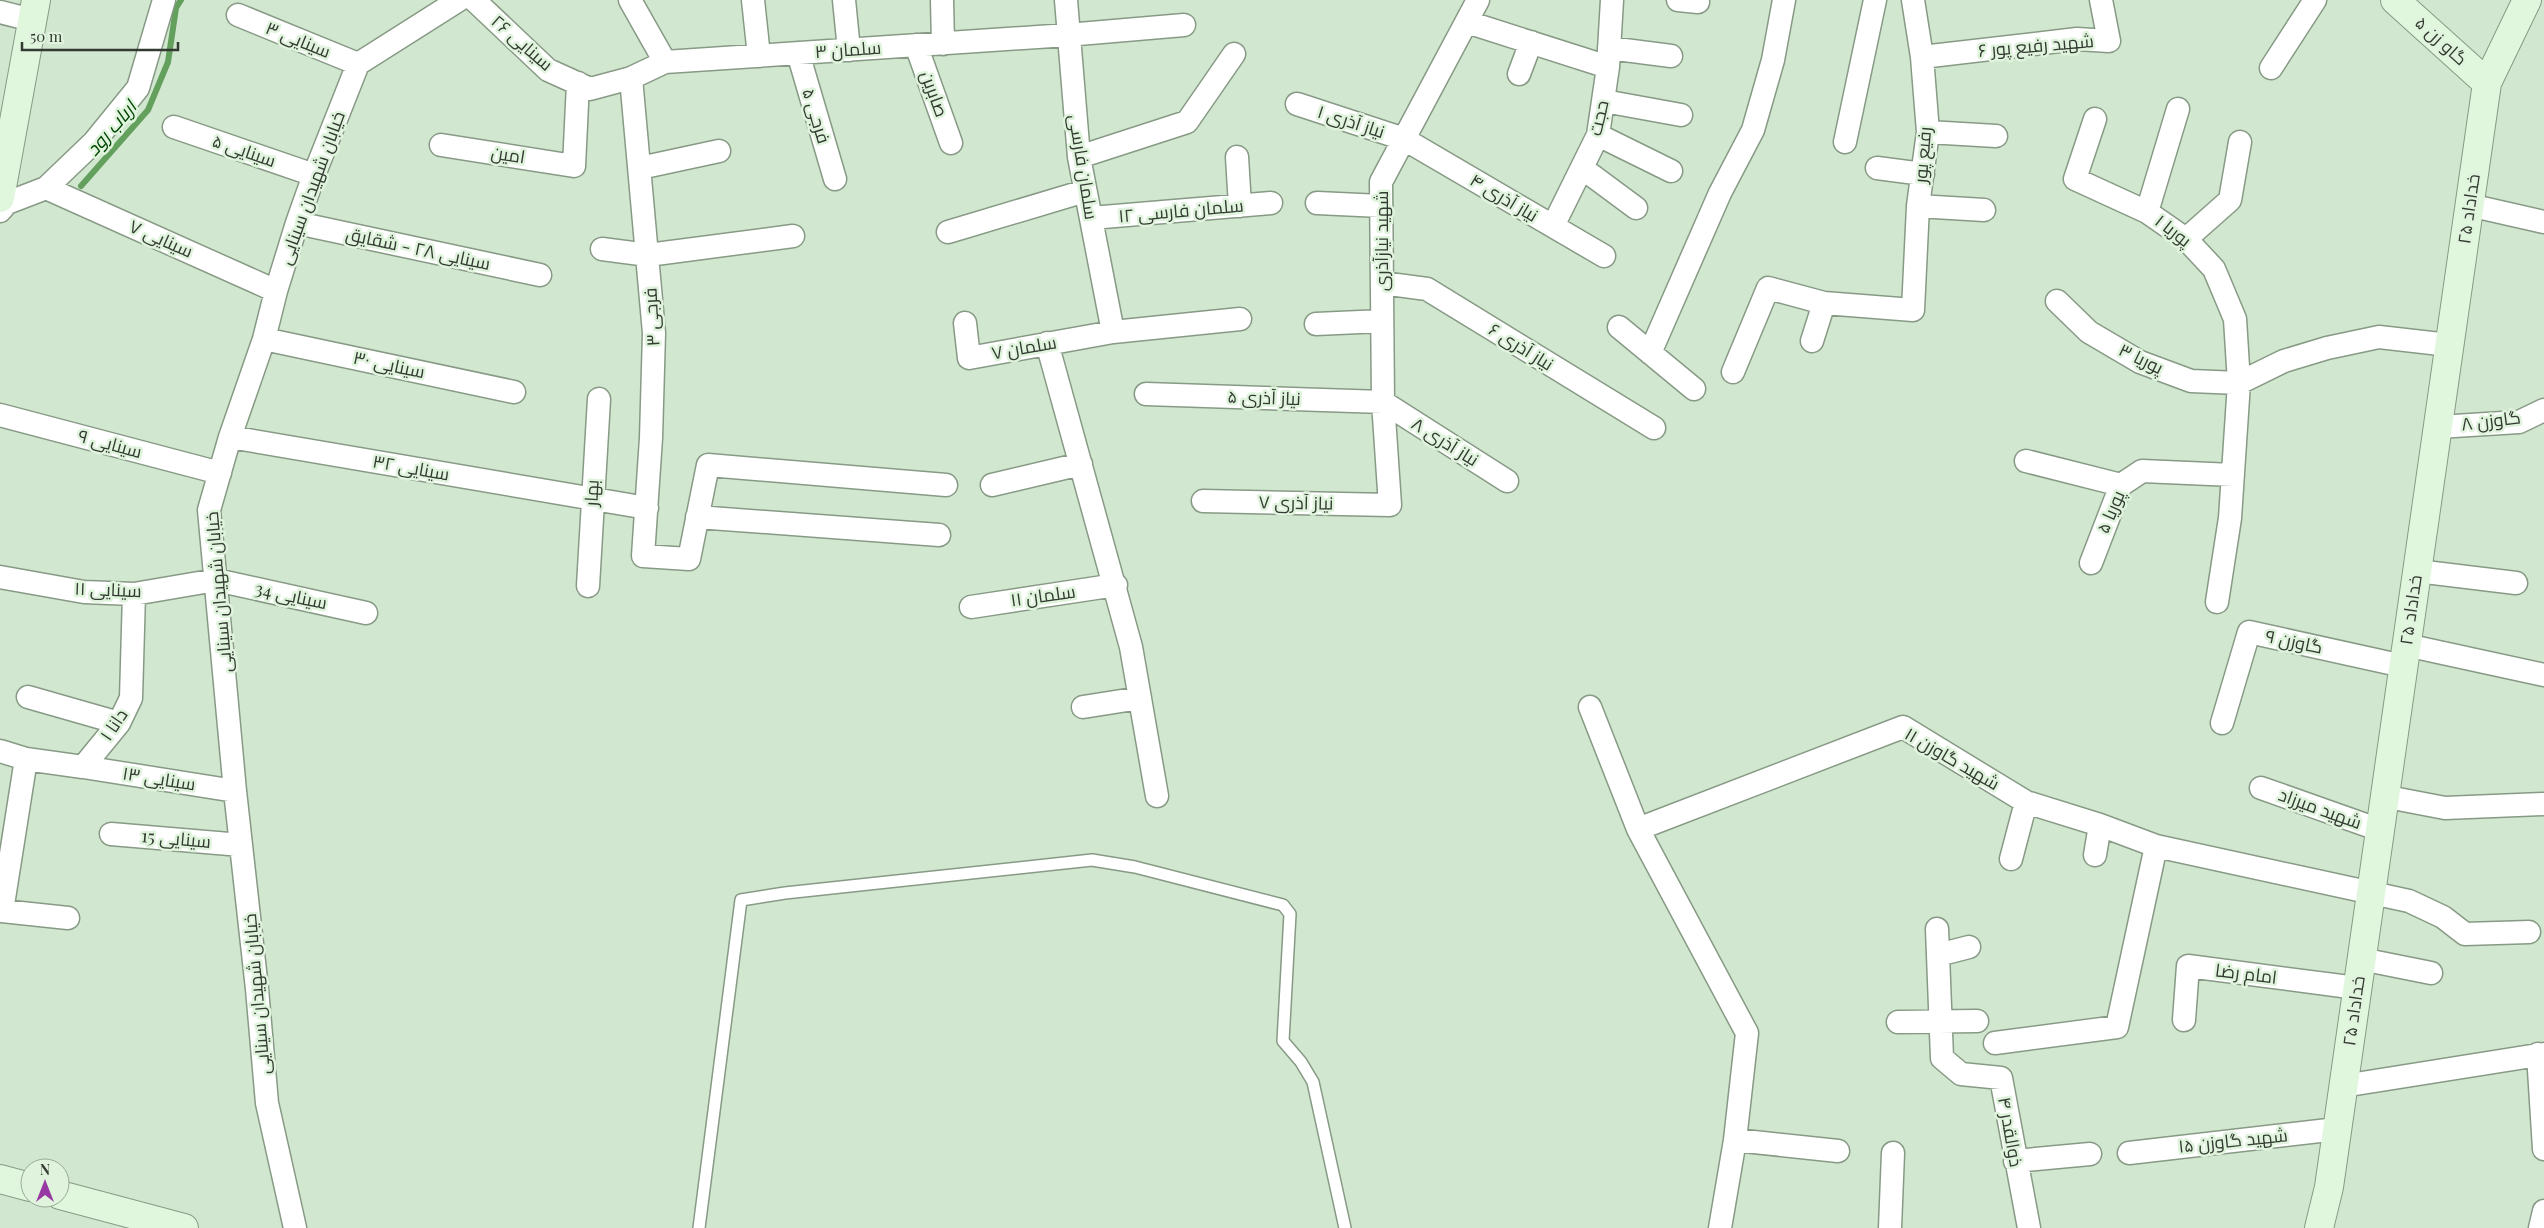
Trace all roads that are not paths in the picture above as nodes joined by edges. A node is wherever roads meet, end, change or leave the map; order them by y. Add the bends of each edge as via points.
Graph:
1 (164, 0) edge
2 (459, 0) edge
3 (474, 0) edge
4 (630, 0) edge
5 (753, 0) edge
6 (844, 0) edge
7 (942, 0) edge
8 (1066, 0) edge
9 (1478, 0) edge
10 (1612, 0) edge
11 (1784, 0) edge
12 (1875, 0) edge
13 (1914, 0) edge
14 (2100, 0) edge
15 (2315, 0) edge
16 (2395, 0) edge
17 (2526, 0) edge
18 (34, 10) edge
19 (0, 12) edge
20 (238, 15) dead end
21 (1467, 22) junction
22 (1184, 25) dead end
23 (1068, 35) junction
24 (1531, 42) junction
25 (943, 44) junction
26 (916, 45) junction
27 (849, 50) junction
28 (798, 53) junction
29 (1234, 54) dead end
30 (759, 56) junction
31 (1671, 56) dead end
32 (1608, 57) junction
33 (1922, 57) junction
34 (665, 62) junction
35 (358, 64) junction
36 (2271, 68) dead end
37 (1519, 74) dead end
38 (631, 78) junction
39 (578, 83) junction
40 (2487, 83) junction
41 (1604, 101) junction
42 (1297, 104) dead end
43 (2178, 109) dead end
44 (1681, 115) dead end
45 (2095, 119) dead end
46 (174, 127) dead end
47 (1928, 132) junction
48 (1598, 135) junction
49 (1996, 136) dead end
50 (1404, 139) junction
51 (1845, 142) dead end
52 (2240, 142) dead end
53 (951, 143) dead end
54 (441, 145) dead end
55 (719, 151) dead end
56 (1237, 156) dead end
57 (1079, 157) junction
58 (640, 168) junction
59 (1582, 168) junction
60 (1877, 168) dead end
61 (1671, 171) dead end
62 (1924, 174) junction
63 (314, 175) junction
64 (835, 179) dead end
65 (46, 188) junction
66 (1085, 191) junction
67 (0, 198) edge
68 (1271, 203) dead end
69 (1317, 203) dead end
70 (2469, 205) junction
71 (1240, 206) junction
72 (1381, 206) junction
73 (1918, 206) junction
74 (1636, 208) dead end
75 (1984, 210) dead end
76 (0, 211) edge
77 (2147, 212) junction
78 (1091, 218) junction
79 (297, 222) junction
80 (2544, 222) edge
81 (1553, 226) junction
82 (948, 232) dead end
83 (793, 236) dead end
84 (2186, 239) junction
85 (602, 249) dead end
86 (648, 255) junction
87 (1604, 256) dead end
88 (540, 275) dead end
89 (1382, 283) junction
90 (276, 291) junction
91 (2057, 301) dead end
92 (1824, 304) junction
93 (1240, 319) dead end
94 (1382, 321) junction
95 (965, 323) dead end
96 (1316, 324) dead end
97 (1619, 327) dead end
98 (1113, 332) junction
99 (264, 338) junction
100 (1812, 341) dead end
101 (1047, 343) junction
102 (2449, 345) junction
103 (1650, 353) junction
104 (1733, 372) dead end
105 (2239, 383) junction
106 (1694, 389) dead end
107 (514, 392) dead end
108 (1146, 394) dead end
109 (599, 399) dead end
110 (1382, 402) junction
111 (2544, 410) edge
112 (0, 415) edge
113 (2438, 427) junction
114 (1654, 428) dead end
115 (230, 437) junction
116 (2026, 462) dead end
117 (1081, 464) junction
118 (220, 473) junction
119 (2233, 475) junction
120 (1507, 481) dead end
121 (946, 485) dead end
122 (992, 485) dead end
123 (2121, 486) junction
124 (592, 498) junction
125 (1203, 501) dead end
126 (1390, 505) joint
127 (647, 508) junction
128 (697, 517) junction
129 (939, 535) dead end
130 (2091, 563) dead end
131 (2417, 570) junction
132 (0, 577) edge
133 (216, 580) junction
134 (2516, 583) dead end
135 (588, 586) dead end
136 (1116, 586) junction
137 (134, 594) junction
138 (2217, 602) dead end
139 (971, 607) dead end
140 (366, 613) dead end
141 (2405, 655) junction
142 (2544, 675) edge
143 (28, 697) dead end
144 (1140, 698) junction
145 (1084, 707) dead end
146 (1590, 707) dead end
147 (119, 723) junction
148 (2222, 723) dead end
149 (0, 752) edge
150 (26, 759) junction
151 (83, 767) junction
152 (2261, 788) dead end
153 (235, 791) junction
154 (2385, 794) junction
155 (1157, 796) dead end
156 (2026, 802) junction
157 (2544, 804) edge
158 (2100, 825) junction
159 (1638, 829) junction
160 (2380, 830) junction
161 (111, 834) dead end
162 (241, 844) junction
163 (2156, 846) junction
164 (2095, 855) dead end
165 (2011, 860) dead end
166 (2371, 892) junction
167 (68, 918) dead end
168 (1937, 929) dead end
169 (2529, 932) dead end
170 (1969, 947) dead end
171 (1938, 955) junction
172 (2361, 959) junction
173 (2431, 973) dead end
174 (2356, 988) junction
175 (2184, 1020) dead end
176 (1977, 1021) dead end
177 (1898, 1022) dead end
178 (1941, 1022) junction
179 (1995, 1043) dead end
180 (2541, 1054) edge
181 (2343, 1086) junction
182 (2337, 1129) junction
183 (2543, 1138) edge
184 (1735, 1140) junction
185 (1838, 1151) dead end
186 (1893, 1153) dead end
187 (2129, 1153) dead end
188 (2090, 1154) dead end
189 (2015, 1161) junction
190 (0, 1179) edge
191 (20, 1184) edge
192 (70, 1198) edge
193 (2544, 1211) edge
194 (184, 1228) edge
195 (295, 1228) edge
196 (699, 1228) edge
197 (1345, 1228) edge
198 (1720, 1228) edge
199 (1890, 1228) edge
200 (2029, 1228) edge
201 (2319, 1228) edge
202 (2540, 1228) edge

1 - 65 street via 138,88 94,142
2 - 35 street
3 - 39 street, سینایی ۲۶ via 548,70
4 - 34 street
5 - 30 street
6 - 27 street
7 - 25 street
8 - 23 street, سلمان فارسی
9 - 21 street, شهید نیازآذری
10 - 32 street, حجت
11 - 103 street via 1773,60 1753,130 1720,193
12 - 51 street
13 - 33 street, رفیع پور
14 - 33 street, شهید رفیع پور ۶ via 2109,40 2077,39
15 - 36 street
16 - 40 street, گاو زن ۵
17 - 40 street, خداداد ۲۵
18 - 19 street
18 - 67 street
20 - 35 street, سینایی ۳
21 - 24 street
21 - 50 street, شهید نیازآذری
22 - 23 street, سلمان ۳
23 - 25 street, سلمان ۳
23 - 57 street, سلمان فارسی
24 - 32 street
24 - 37 street
25 - 26 street, سلمان ۳
26 - 27 street, سلمان ۳
26 - 53 street, صابرین
27 - 28 street, سلمان ۳
28 - 30 street, سلمان ۳
28 - 64 street, فرجی ۵
29 - 57 street via 1187,122
30 - 34 street, سلمان ۳
31 - 32 street
32 - 41 street, حجت
33 - 47 street, رفیع پور
34 - 38 street, سلمان ۳
35 - 63 street, خیابان شهیدان سینایی
38 - 39 street, سینایی ۲۶ via 590,89
38 - 58 street, فرجی ۳
39 - 54 street, امین via 574,166
40 - 70 street, خداداد ۲۵
41 - 44 street
41 - 48 street, حجت
42 - 50 street, نیاز آذری ۱
43 - 77 street
45 - 77 street, پوریا ۱ via 2075,179
46 - 63 street, سینایی ۵
47 - 49 street
47 - 62 street, رفیع پور
48 - 59 street, حجت
48 - 61 street
50 - 72 street, شهید نیازآذری via 1381,182
50 - 81 street, نیاز آذری ۴
52 - 84 street via 2230,200
55 - 58 street
56 - 71 street
57 - 66 street, سلمان فارسی
58 - 86 street, فرجی ۳
59 - 74 street
59 - 81 street, حجت
60 - 62 street
62 - 73 street, رفیع پور
63 - 79 street, خیابان شهیدان سینایی
65 - 76 street via 7,203
65 - 90 street, سینایی ۷
66 - 78 street, سلمان فارسی
66 - 82 street
68 - 71 street, سلمان فارسی ۱۲
69 - 72 street
70 - 80 street
70 - 102 street, خداداد ۲۵
71 - 78 street, سلمان فارسی ۱۲
72 - 89 street, شهید نیازآذری
73 - 75 street
73 - 92 street, رفیع پور via 1913,310
77 - 84 street, پوریا ۱
78 - 98 street, سلمان فارسی
79 - 88 street, سینایی ۲۸ - شقایق
79 - 90 street, خیابان شهیدان سینایی
81 - 87 street, نیاز آذری ۴
83 - 86 street
84 - 105 street, پوریا ۱ via 2214,269 2235,319
85 - 86 street
86 - 127 street, فرجی ۳ via 654,333
89 - 94 street, شهید نیازآذری
89 - 114 street, نیاز آذری ۶ via 1427,289
90 - 99 street, خیابان شهیدان سینایی
91 - 105 street, پوریا ۳ via 2088,332 2140,362 2191,381
92 - 100 street
92 - 104 street via 1768,288
93 - 98 street, سلمان ۷
94 - 96 street
94 - 110 street, شهید نیازآذری
95 - 101 street, سلمان ۷ via 969,358
97 - 103 street
98 - 101 street, سلمان ۷
99 - 107 street, سینایی ۳۰
99 - 115 street, خیابان شهیدان سینایی
101 - 117 street
102 - 105 street via 2379,338 2327,348 2284,362
102 - 113 street, خداداد ۲۵
103 - 106 street
105 - 119 street, پوریا ۱
108 - 110 street, نیاز آذری ۵
109 - 124 street, بهار
110 - 120 street, نیاز آذری ۸
110 - 126 street, شهید نیازآذری
111 - 113 street, گاوزن ۸ via 2519,422
112 - 118 street, سینایی ۹
113 - 131 street, خداداد ۲۵
115 - 118 street, خیابان شهیدان سینایی
115 - 124 street, سینایی ۳۲
116 - 123 street
117 - 122 street
117 - 136 street
118 - 133 street, خیابان شهیدان سینایی via 209,510
119 - 123 street, پوریا ۵ via 2142,470
119 - 138 street, پوریا ۱
121 - 128 street via 708,465
123 - 130 street, پوریا ۵
124 - 127 street, سینایی ۳۲
124 - 135 street, بهار
125 - 126 street, نیاز آذری ۷
127 - 128 street, فرجی ۳ via 643,556 689,559
128 - 129 street
131 - 134 street
131 - 141 street, خداداد ۲۵
132 - 137 street, سینایی ۱۱ via 84,592
133 - 137 street, سینایی ۱۱
133 - 140 street, سینایی 34
133 - 153 street, خیابان شهیدان سینایی
136 - 139 street, سلمان ۱۱
136 - 144 street
137 - 147 street, دانا ۱ via 131,698
141 - 142 street
141 - 148 street, گاوزن ۹ via 2249,632
141 - 154 street, خداداد ۲۵
143 - 147 street
144 - 145 street
144 - 155 street
146 - 159 street
147 - 151 street, دانا ۱
149 - 150 street
150 - 151 street
150 - 167 street via 2,911
151 - 153 street, سینایی ۱۳
152 - 160 street, شهید میرزاد
153 - 162 street, خیابان شهیدان سینایی
154 - 157 street via 2445,808
154 - 160 street, خداداد ۲۵
156 - 158 street, شهید گاوزن ۱۱
156 - 159 street, شهید گاوزن ۱۱ via 1903,727
156 - 165 street
158 - 163 street, شهید گاوزن ۱۱
158 - 164 street
159 - 184 street via 1747,1033
160 - 166 street, خداداد ۲۵
161 - 162 street, سینایی 15
162 - 195 street, خیابان شهیدان سینایی via 267,1103
163 - 166 street, شهید گاوزن ۱۱
163 - 179 street via 2117,1026
166 - 169 street, شهید گاوزن ۱۱ via 2409,901 2443,918 2465,934
166 - 172 street, خداداد ۲۵
168 - 171 street, ذوالقدر ۴
170 - 171 street
171 - 178 street, ذوالقدر ۴
172 - 173 street
172 - 174 street, خداداد ۲۵
174 - 175 street, امام رضا via 2188,966
174 - 181 street, خداداد ۲۵
176 - 178 street
177 - 178 street
178 - 189 street, ذوالقدر ۴ via 1942,1058 1961,1074 2001,1078
180 - 181 street
180 - 183 street
181 - 182 street, خداداد ۲۵
182 - 187 street, شهید گاوزن ۱۵
182 - 201 street, خداداد ۲۵ via 2329,1187
184 - 185 street
184 - 198 street
186 - 199 street
188 - 189 street
189 - 200 street, ذوالقدر ۴
190 - 191 street
192 - 194 street
193 - 202 street
196 - 197 lane via 741,900 1092,860 1283,905 1290,914 1283,1041 1313,1082

